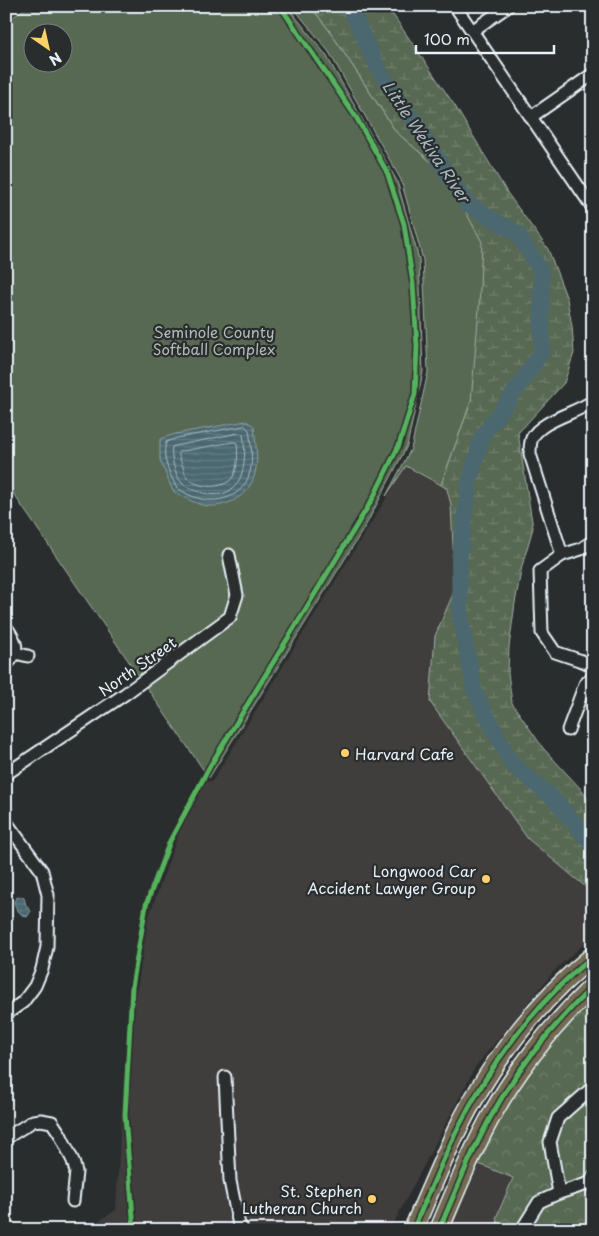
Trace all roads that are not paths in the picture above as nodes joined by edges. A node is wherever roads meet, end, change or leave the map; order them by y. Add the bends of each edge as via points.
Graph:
1 (455, 6) edge
2 (508, 6) edge
3 (472, 31) junction
4 (593, 74) edge
5 (531, 117) junction
6 (592, 204) edge
7 (593, 401) edge
8 (593, 540) edge
9 (229, 555) dead end
10 (562, 555) junction
11 (6, 626) edge
12 (15, 652) junction
13 (28, 656) dead end
14 (6, 665) edge
15 (593, 666) edge
16 (593, 677) edge
17 (568, 730) dead end
18 (6, 774) edge
19 (6, 822) edge
20 (593, 956) edge
21 (593, 986) edge
22 (6, 1014) edge
23 (524, 1044) junction
24 (225, 1077) dead end
25 (593, 1088) edge
26 (6, 1138) edge
27 (593, 1177) edge
28 (559, 1192) junction
29 (73, 1201) dead end
30 (239, 1229) edge
31 (413, 1230) edge
32 (439, 1230) edge
33 (524, 1230) edge

1 - 3 street
2 - 3 street
3 - 5 street
4 - 5 street
5 - 6 street
7 - 10 street via 540,428 530,442 530,454
8 - 10 street via 581,549
9 - 18 street, North Street via 236,595 230,617 125,694
10 - 15 street via 540,571 542,633 555,652
11 - 12 street via 15,639
12 - 13 street
12 - 14 street
16 - 17 street via 585,684
19 - 22 street via 42,870 48,907 47,947 42,969 23,1002
20 - 23 main road via 540,1006
21 - 23 main road
23 - 31 main road via 491,1072 457,1132
23 - 32 main road
24 - 30 street via 230,1181
25 - 28 street via 558,1118 550,1142
26 - 29 street via 33,1121 52,1122 76,1172
27 - 28 street via 590,1183
28 - 33 street via 539,1202

